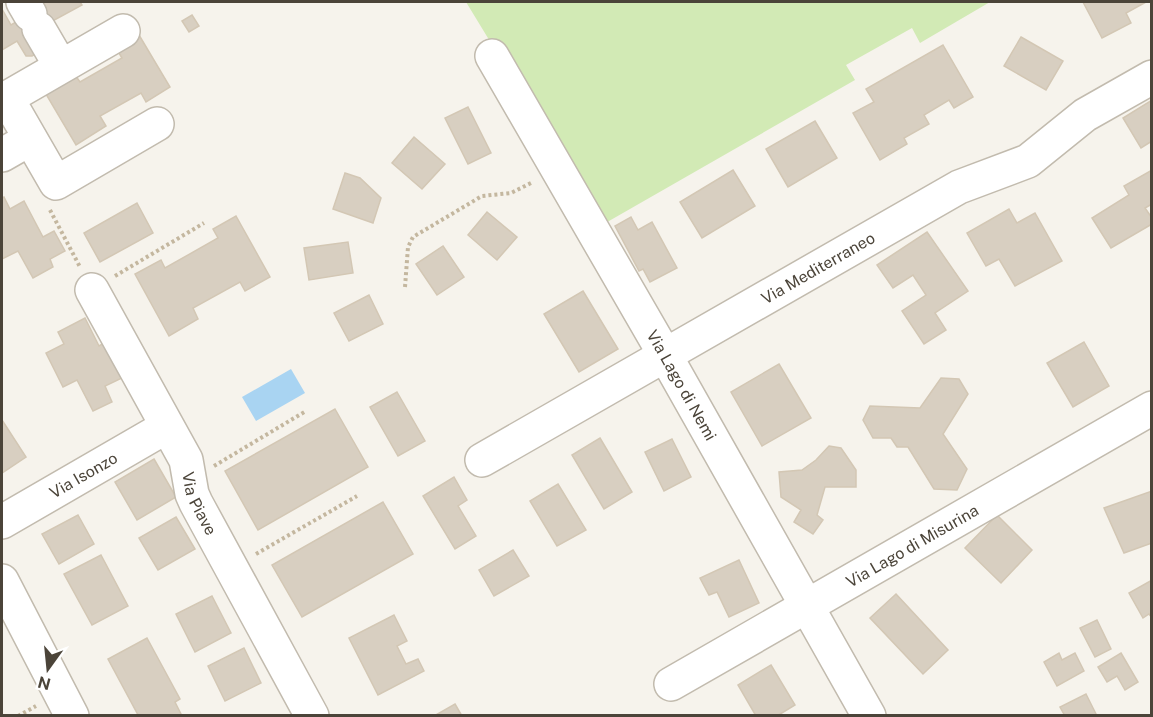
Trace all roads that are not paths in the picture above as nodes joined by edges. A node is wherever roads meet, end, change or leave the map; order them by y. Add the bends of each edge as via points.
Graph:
1 (123, 31) dead end
2 (492, 56) dead end
3 (1152, 77) edge
4 (157, 124) dead end
5 (30, 139) junction
6 (2, 155) edge
7 (92, 290) road end
8 (665, 355) junction
9 (1152, 408) edge
10 (166, 427) junction
11 (482, 460) dead end
12 (2, 522) edge
13 (2, 581) edge
14 (808, 606) junction
15 (2, 624) edge
16 (671, 684) dead end
17 (37, 711) edge
18 (302, 712) edge
19 (72, 716) edge
20 (869, 716) edge

1 - 5 street via 7,98
2 - 8 street, Via Lago di Nemi
3 - 8 street, Via Mediterraneo via 1085,115 1033,158 959,187
4 - 5 street via 56,183
5 - 6 street
7 - 10 street, Via Piave
8 - 11 street, Via Mediterraneo
8 - 14 street, Via Lago di Nemi
9 - 14 street, Via Lago di Misurina
10 - 12 street, Via Isonzo
10 - 18 street, Via Piave via 186,460 195,501
13 - 19 street
14 - 16 street, Via Lago di Misurina
14 - 20 street, Via Lago di Nemi
15 - 17 street

